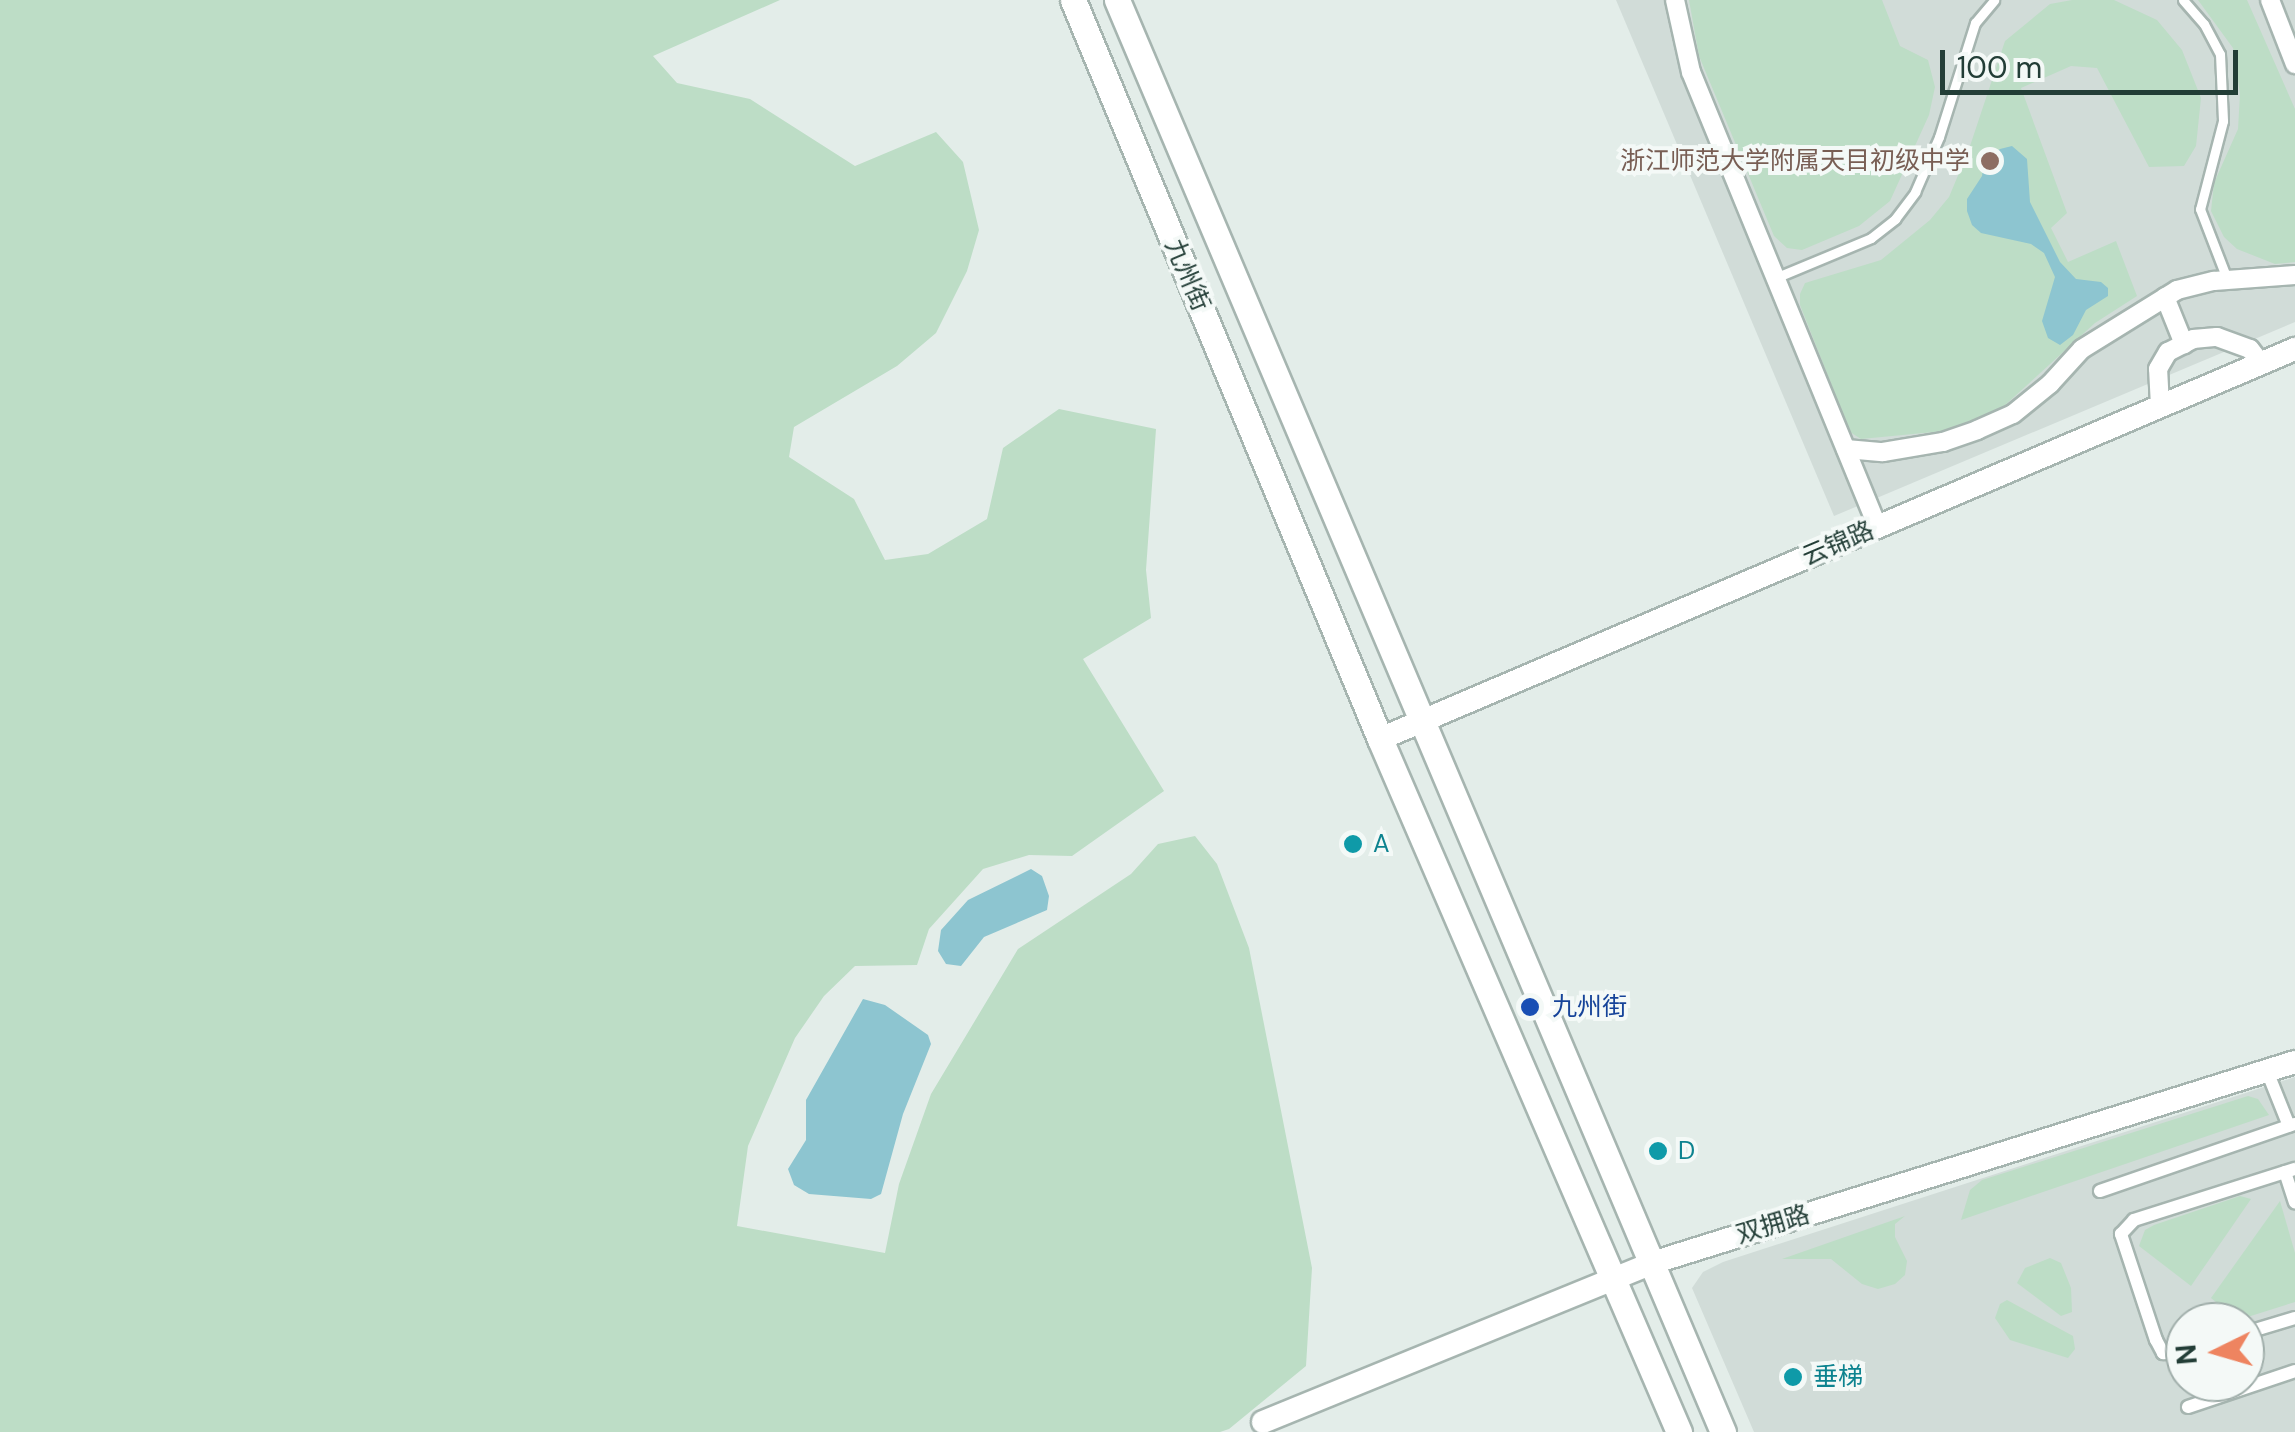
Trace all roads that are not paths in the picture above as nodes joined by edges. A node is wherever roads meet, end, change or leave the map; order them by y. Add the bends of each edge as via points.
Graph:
1 (1073, 0) edge
2 (1118, 0) edge
3 (1675, 0) edge
4 (1994, 0) edge
5 (2184, 0) edge
6 (2270, 0) edge
7 (2295, 64) edge
8 (2295, 276) edge
9 (1776, 278) junction
10 (2227, 279) junction
11 (2165, 297) junction
12 (2184, 344) junction
13 (2295, 349) edge
14 (2260, 364) junction
15 (2160, 406) junction
16 (1846, 449) junction
17 (1883, 452) junction
18 (1858, 478) junction
19 (1878, 527) junction
20 (1422, 721) junction
21 (1380, 739) junction
22 (2295, 1062) edge
23 (2268, 1071) junction
24 (2292, 1125) edge
25 (2290, 1170) edge
26 (2100, 1191) dead end
27 (2295, 1202) edge
28 (1652, 1263) junction
29 (1613, 1280) junction
30 (2295, 1318) edge
31 (2265, 1328) edge
32 (2165, 1354) edge
33 (2295, 1371) edge
34 (2188, 1406) dead end
35 (1263, 1422) dead end
36 (1678, 1432) edge
37 (1723, 1432) edge

1 - 21 main road, 九州街
2 - 20 main road, 九州街
3 - 9 street via 1691,72
4 - 9 lane via 1975,23 1939,136 1896,219 1871,238
5 - 10 lane via 2220,54 2224,121 2200,209
6 - 7 street
8 - 10 street
9 - 16 street
10 - 11 street
11 - 12 street
11 - 17 street via 2082,349 2013,414 1943,442
12 - 14 street via 2217,337 2250,349
12 - 15 street via 2168,352 2158,370
13 - 14 street, 云锦路
14 - 15 street, 云锦路
15 - 19 street, 云锦路
16 - 17 street
16 - 18 street
17 - 18 street
18 - 19 street
19 - 20 street, 云锦路
20 - 21 street, 云锦路
20 - 28 main road, 九州街
21 - 29 main road, 九州街
22 - 23 street, 双拥路
23 - 24 street
23 - 28 street, 双拥路
24 - 26 street
25 - 27 street
25 - 32 street via 2134,1220 2121,1234
28 - 29 street, 双拥路
28 - 37 main road, 九州街
29 - 35 street, 双拥路
29 - 36 main road, 九州街
30 - 31 street
33 - 34 street

